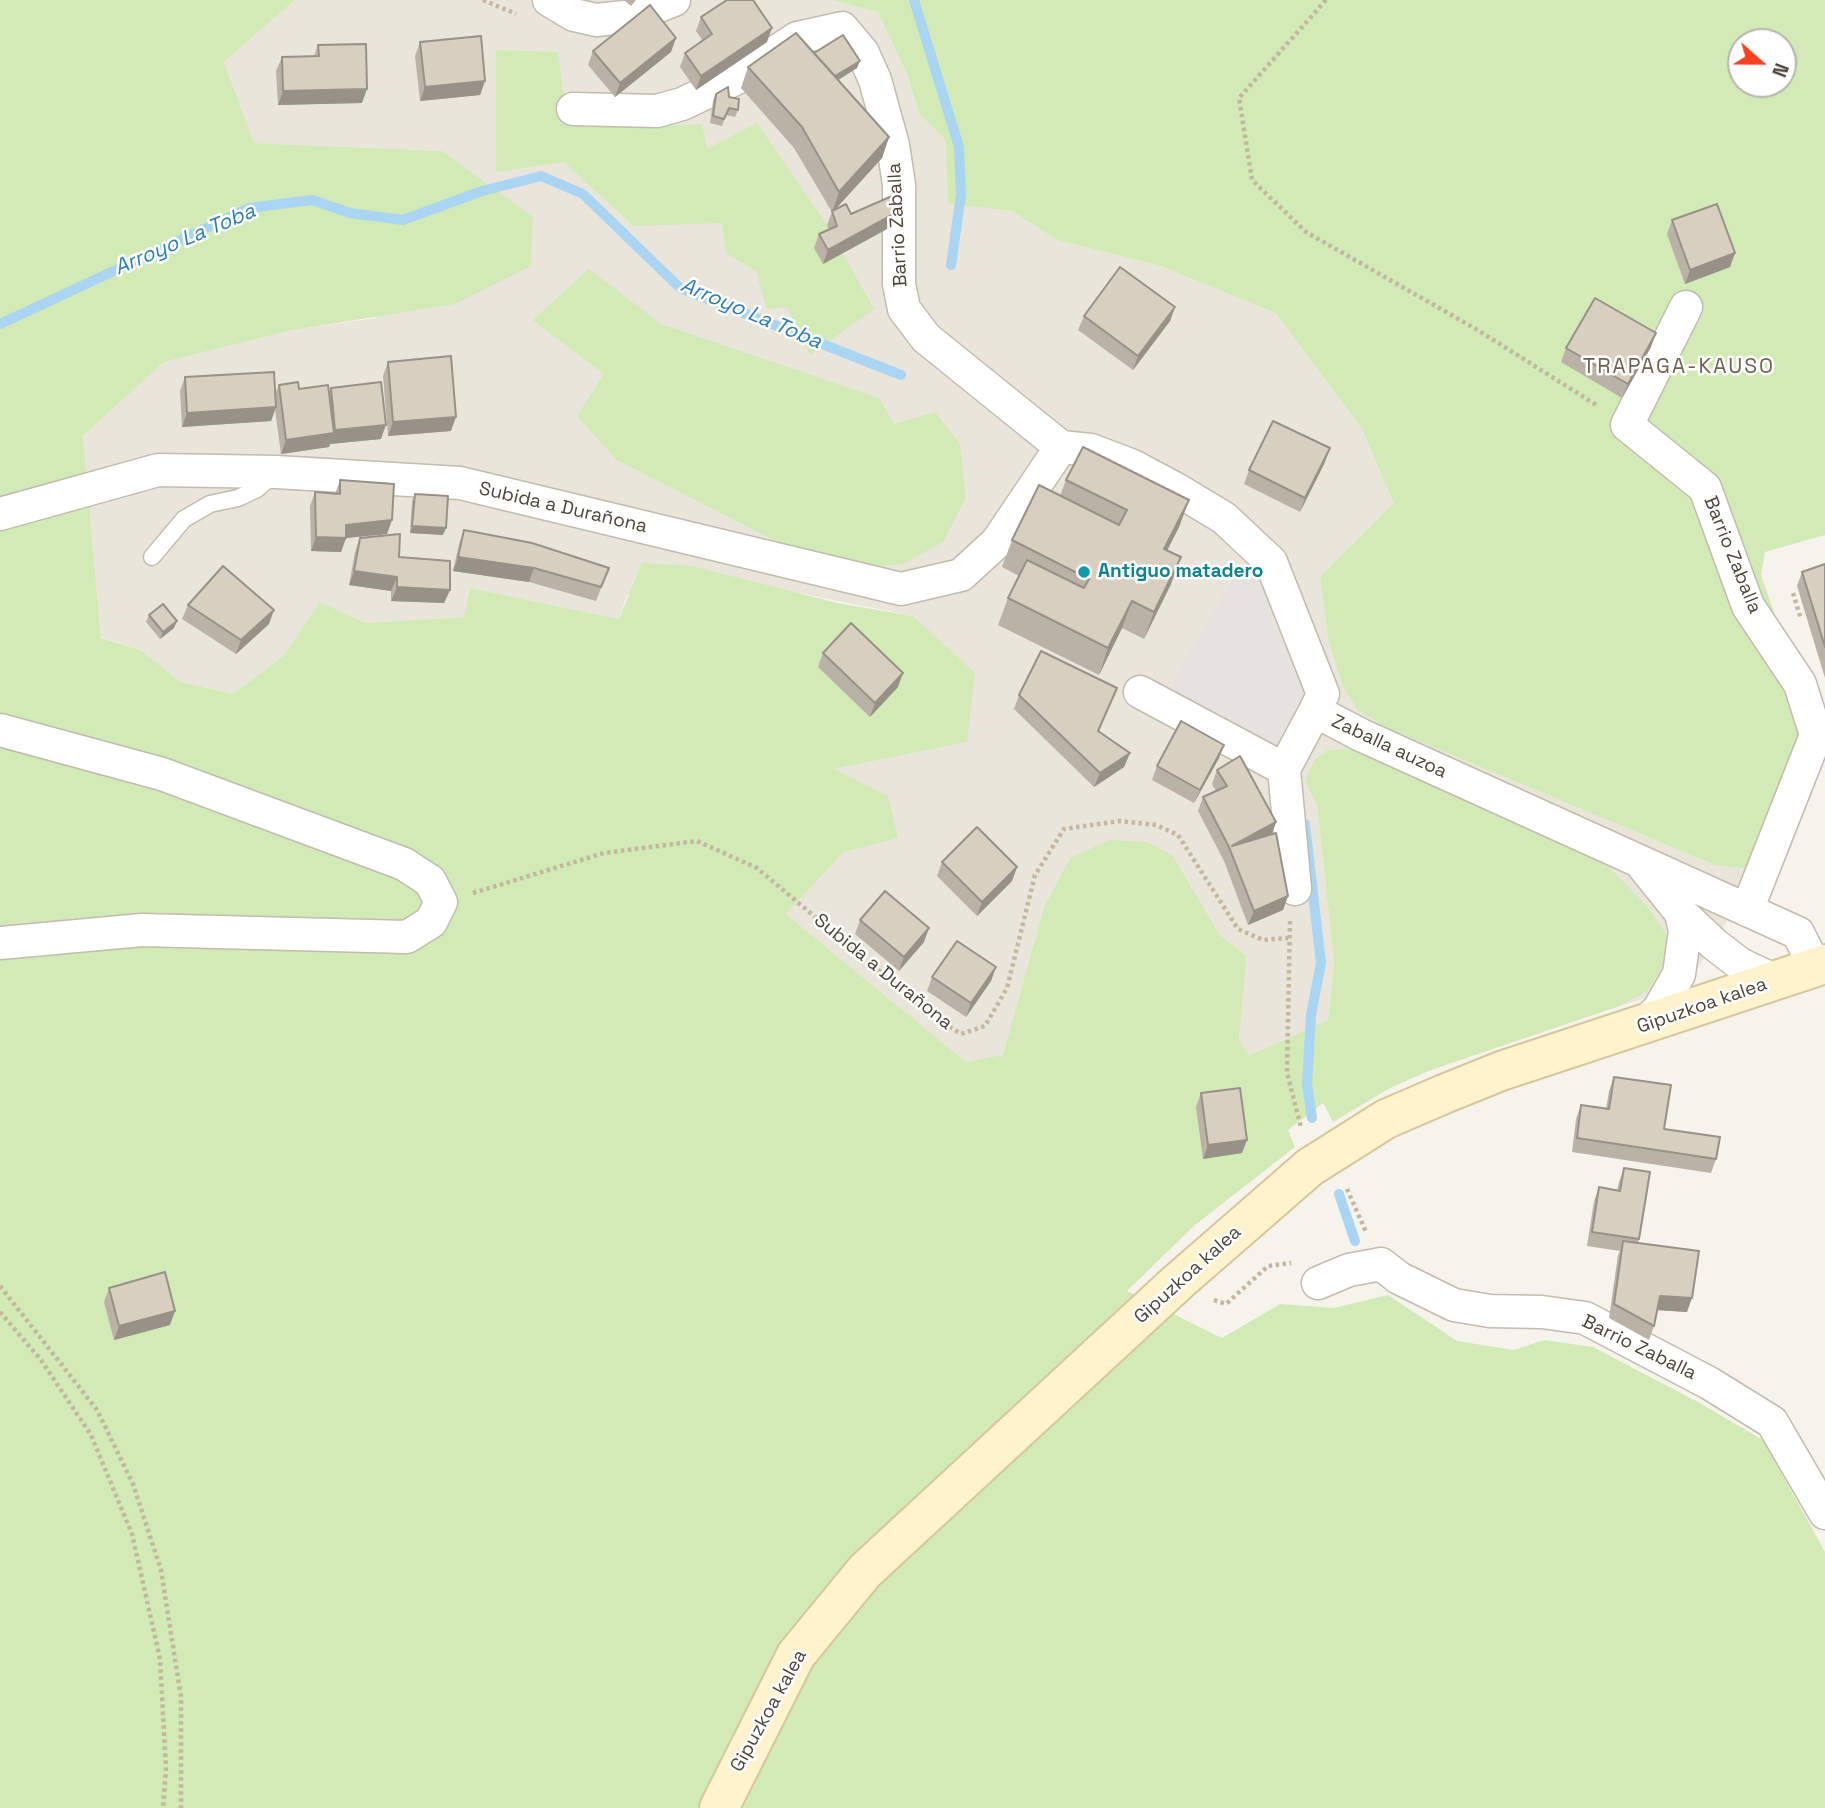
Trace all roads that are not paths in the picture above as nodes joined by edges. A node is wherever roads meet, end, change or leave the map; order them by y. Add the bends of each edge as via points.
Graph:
1 (549, 0) edge
2 (674, 0) edge
3 (842, 14) edge
4 (573, 109) dead end
5 (1686, 307) dead end
6 (1061, 447) junction
7 (276, 472) junction
8 (0, 514) edge
9 (152, 557) dead end
10 (1140, 692) dead end
11 (1315, 711) junction
12 (0, 730) edge
13 (1284, 769) junction
14 (1641, 863) junction
15 (1295, 889) road end
16 (1747, 910) junction
17 (1681, 913) junction
18 (0, 943) edge
19 (1820, 965) edge
20 (1776, 981) junction
21 (1642, 1026) junction
22 (1318, 1283) road end
23 (1825, 1513) edge
24 (719, 1808) edge

1 - 2 street via 574,15 596,20 634,16
3 - 4 street, Barrio Zaballa via 737,78 682,104 657,111
3 - 6 street, Barrio Zaballa via 875,80 893,145 904,309 926,338
5 - 16 street, Barrio Zaballa via 1627,425 1705,488 1748,606 1800,684 1816,735
6 - 7 street, Subida a Durañona via 997,542 961,575 901,589 460,483
6 - 11 street, Zaballa auzoa via 1091,450 1165,483 1224,518 1271,562 1323,694
7 - 8 street, Subida a Durañona via 158,470
7 - 9 lane via 257,489 210,504 184,519
10 - 13 street
11 - 13 street
11 - 14 street, Zaballa auzoa
12 - 18 street via 163,774 404,864 430,881 441,902 430,922 407,937 142,930
13 - 15 street
14 - 16 street
14 - 17 street
16 - 19 street via 1798,933
17 - 20 street via 1740,964
17 - 21 street via 1685,931 1679,974 1659,1009
19 - 20 street, Gipuzkoa kalea
20 - 21 street, Gipuzkoa kalea
21 - 24 street, Gipuzkoa kalea via 1501,1071 1387,1119 1310,1167 1179,1281 865,1571 796,1655
22 - 23 street, Barrio Zaballa via 1381,1264 1454,1305 1585,1318 1772,1422

